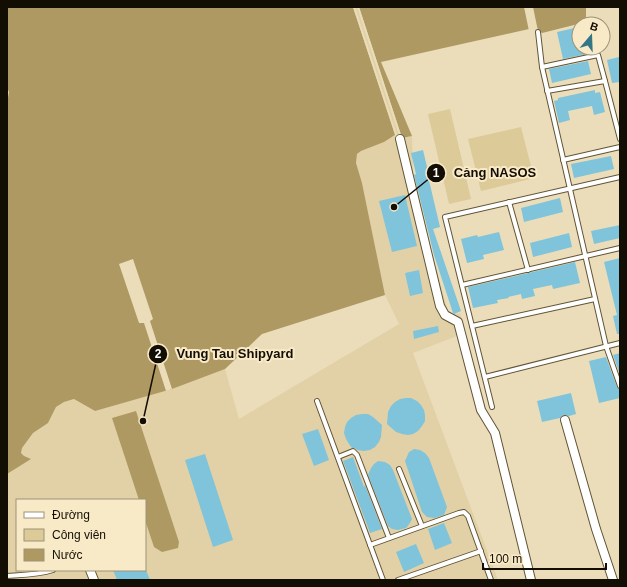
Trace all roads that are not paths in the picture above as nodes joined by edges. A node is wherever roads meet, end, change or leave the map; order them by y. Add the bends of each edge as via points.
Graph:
1 (538, 32) dead end
2 (542, 67) junction
3 (605, 81) junction
4 (548, 91) junction
5 (400, 139) dead end
6 (620, 139) edge
7 (620, 147) edge
8 (563, 160) junction
9 (620, 177) edge
10 (570, 188) junction
11 (509, 202) junction
12 (620, 248) edge
13 (585, 256) junction
14 (528, 270) junction
15 (462, 285) junction
16 (595, 299) junction
17 (472, 326) junction
18 (620, 343) edge
19 (606, 346) junction
20 (485, 377) junction
21 (620, 386) edge
22 (317, 402) dead end
23 (492, 407) dead end
24 (566, 420) dead end
25 (338, 457) junction
26 (399, 469) dead end
27 (422, 526) junction
28 (389, 538) junction
29 (370, 545) junction
30 (481, 551) junction
31 (50, 571) edge
32 (7, 576) edge
33 (383, 580) edge
34 (398, 580) edge
35 (491, 580) edge
36 (531, 580) edge
37 (613, 580) edge

1 - 2 lane
2 - 3 lane via 598,55
2 - 4 lane
3 - 4 lane
3 - 6 lane
4 - 8 lane
5 - 36 street via 440,306 445,315 458,322 481,410 495,433
7 - 8 lane
8 - 10 lane
9 - 10 lane
10 - 11 lane
10 - 13 lane
11 - 14 lane
11 - 15 lane via 445,217
12 - 13 lane
13 - 14 lane
13 - 16 lane
14 - 15 lane
15 - 17 lane
16 - 17 lane
16 - 19 lane
17 - 20 lane
18 - 19 lane
19 - 20 lane
19 - 21 lane
20 - 23 lane
22 - 25 lane
24 - 37 street
25 - 28 lane via 353,451 357,455
25 - 29 lane
26 - 27 lane
27 - 28 lane
27 - 30 lane via 464,512 468,516
28 - 29 lane
29 - 33 lane
30 - 34 lane
30 - 35 lane
31 - 32 lane

